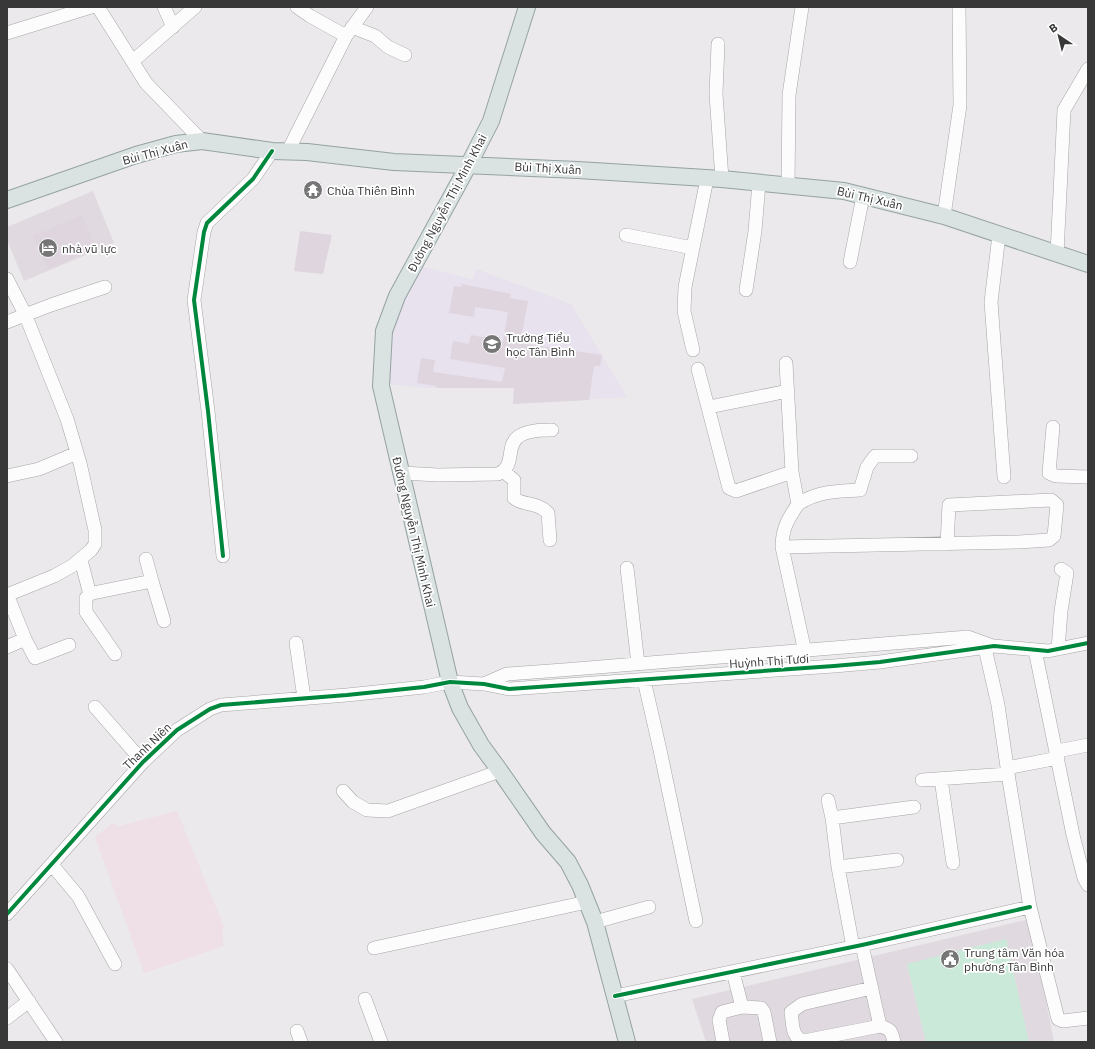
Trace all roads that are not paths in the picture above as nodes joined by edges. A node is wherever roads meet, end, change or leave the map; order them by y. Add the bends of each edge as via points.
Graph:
1 (91, 7) edge
2 (98, 7) edge
3 (164, 7) edge
4 (195, 7) edge
5 (297, 7) edge
6 (367, 7) edge
7 (527, 7) edge
8 (802, 7) edge
9 (959, 7) edge
10 (173, 27) junction
11 (349, 32) junction
12 (7, 33) edge
13 (718, 44) dead end
14 (404, 55) dead end
15 (133, 61) junction
16 (1088, 69) edge
17 (202, 141) junction
18 (280, 151) junction
19 (468, 166) junction
20 (714, 179) junction
21 (760, 183) junction
22 (788, 186) junction
23 (863, 196) junction
24 (7, 200) edge
25 (944, 216) junction
26 (626, 235) dead end
27 (999, 235) junction
28 (693, 248) junction
29 (1057, 254) junction
30 (850, 262) dead end
31 (1088, 264) edge
32 (7, 279) edge
33 (105, 287) dead end
34 (746, 290) dead end
35 (25, 314) junction
36 (7, 322) edge
37 (693, 350) dead end
38 (786, 363) dead end
39 (698, 369) dead end
40 (788, 391) junction
41 (709, 407) junction
42 (1052, 427) dead end
43 (552, 430) dead end
44 (78, 453) junction
45 (911, 456) dead end
46 (504, 472) junction
47 (792, 472) junction
48 (402, 473) junction
49 (7, 476) edge
50 (1004, 477) dead end
51 (1088, 477) edge
52 (798, 504) junction
53 (550, 540) dead end
54 (947, 544) junction
55 (782, 547) junction
56 (223, 556) dead end
57 (146, 559) dead end
58 (80, 560) junction
59 (627, 568) dead end
60 (1061, 569) dead end
61 (152, 581) junction
62 (91, 593) junction
63 (7, 594) edge
64 (164, 621) dead end
65 (24, 639) junction
66 (296, 643) dead end
67 (1088, 643) edge
68 (69, 645) dead end
69 (7, 647) edge
70 (990, 647) junction
71 (1058, 649) junction
72 (1036, 650) junction
73 (805, 652) junction
74 (115, 654) dead end
75 (638, 664) junction
76 (577, 669) junction
77 (644, 680) junction
78 (450, 682) junction
79 (484, 684) junction
80 (579, 684) junction
81 (304, 698) junction
82 (95, 708) dead end
83 (1088, 745) edge
84 (1057, 754) junction
85 (143, 762) junction
86 (500, 770) junction
87 (1007, 771) junction
88 (941, 779) junction
89 (922, 780) dead end
90 (343, 792) dead end
91 (828, 800) dead end
92 (914, 808) dead end
93 (832, 818) junction
94 (897, 860) dead end
95 (953, 863) dead end
96 (52, 865) junction
97 (838, 867) junction
98 (1088, 886) edge
99 (587, 902) junction
100 (649, 907) dead end
101 (1030, 907) junction
102 (7, 914) edge
103 (696, 920) dead end
104 (595, 922) junction
105 (857, 946) junction
106 (374, 948) dead end
107 (116, 964) dead end
108 (7, 969) edge
109 (733, 972) junction
110 (872, 988) junction
111 (615, 996) junction
112 (365, 999) dead end
113 (28, 1001) junction
114 (742, 1007) junction
115 (7, 1018) edge
116 (1088, 1018) edge
117 (880, 1026) junction
118 (56, 1042) edge
119 (382, 1042) edge
120 (627, 1042) edge
121 (723, 1042) edge
122 (770, 1042) edge
123 (894, 1042) edge

1 - 12 street
2 - 15 street
3 - 10 street
4 - 10 street
5 - 11 street via 310,16
6 - 11 street
7 - 19 main road, Đường Nguyễn Thị Minh Khai via 491,120
8 - 22 street via 789,95
9 - 25 street via 960,105
10 - 15 street
11 - 14 street via 375,36 388,47
11 - 18 street
13 - 20 street
15 - 17 street via 146,83
16 - 29 street via 1064,110
17 - 18 main road, Bùi Thị Xuân
17 - 24 main road, Bùi Thị Xuân via 176,144 136,156
18 - 19 main road, Bùi Thị Xuân
18 - 56 street via 207,223 195,286 198,343 208,411
19 - 20 main road, Bùi Thị Xuân via 519,166
19 - 48 main road, Đường Nguyễn Thị Minh Khai via 397,296 384,331 381,386 390,433
20 - 21 main road, Bùi Thị Xuân
20 - 28 street
21 - 22 main road, Bùi Thị Xuân
21 - 34 street
22 - 23 main road, Bùi Thị Xuân via 844,191
23 - 25 main road, Bùi Thị Xuân
23 - 30 street
25 - 27 main road, Bùi Thị Xuân
26 - 28 street
27 - 29 main road, Bùi Thị Xuân
27 - 50 street via 991,302
28 - 37 street via 684,312
29 - 31 main road, Bùi Thị Xuân
32 - 35 street
33 - 35 street
35 - 36 street
35 - 44 street
38 - 40 street
39 - 41 street
40 - 41 street
40 - 47 street
41 - 47 street via 718,452 732,491
42 - 51 street via 1049,473 1056,476
43 - 46 street via 525,432 517,438 511,445 508,465
44 - 49 street via 39,469
44 - 58 street via 95,530 95,544
45 - 52 street via 875,456 867,467 860,490 823,492 810,496
46 - 48 street via 487,475
46 - 53 street via 514,480 514,498 518,502 529,502 542,507 548,513
47 - 52 street
48 - 78 main road, Đường Nguyễn Thị Minh Khai
52 - 55 street via 783,529
54 - 54 street via 1049,540 1054,536 1056,504 1051,500 949,505
54 - 55 street
55 - 73 street
57 - 61 street
58 - 62 street
58 - 63 street via 54,576
59 - 75 street
60 - 71 street via 1067,573
61 - 62 street
61 - 64 street
62 - 74 street via 86,598 86,612
63 - 65 street
65 - 68 street via 35,658
65 - 69 street
66 - 81 street
67 - 71 street, Huỳnh Thị Tươi
70 - 72 street, Huỳnh Thị Tươi
70 - 73 street, Huỳnh Thị Tươi via 968,637
70 - 77 street, Huỳnh Thị Tươi via 880,662
70 - 87 street
71 - 72 street, Huỳnh Thị Tươi
72 - 84 street
73 - 75 street, Huỳnh Thị Tươi
75 - 76 street, Huỳnh Thị Tươi
76 - 79 street, Huỳnh Thị Tươi via 507,674
76 - 80 street
77 - 80 street, Huỳnh Thị Tươi
77 - 103 street
78 - 79 street, Huỳnh Thị Tươi
78 - 81 street, Thanh Niên via 424,687
78 - 86 main road, Đường Nguyễn Thị Minh Khai via 460,708 481,745
79 - 80 street, Huỳnh Thị Tươi via 509,689
81 - 85 street, Thanh Niên via 221,705 210,709 177,730
82 - 85 street
83 - 84 street
84 - 87 street
84 - 98 street via 1073,834
85 - 96 street, Thanh Niên
86 - 90 street via 388,811 367,810
86 - 99 main road, Đường Nguyễn Thị Minh Khai via 542,832 568,862
87 - 88 street
87 - 101 street
88 - 89 street
88 - 95 street
91 - 93 street
92 - 93 street
93 - 97 street
94 - 97 street
96 - 102 street, Thanh Niên
96 - 107 street via 78,896
97 - 105 street
99 - 104 main road, Đường Nguyễn Thị Minh Khai
99 - 106 street
100 - 104 street
101 - 105 street
101 - 116 street via 1058,1019 1062,1021
104 - 111 main road, Đường Nguyễn Thị Minh Khai
105 - 109 street
105 - 110 street
108 - 113 street
109 - 111 street
109 - 114 street
110 - 117 street
110 - 117 street via 796,1007 791,1012 794,1035 804,1042
111 - 120 main road, Đường Nguyễn Thị Minh Khai
112 - 119 street
113 - 115 street
113 - 118 street
114 - 121 street via 722,1012 719,1020
114 - 122 street via 761,1008
117 - 123 street via 892,1032

